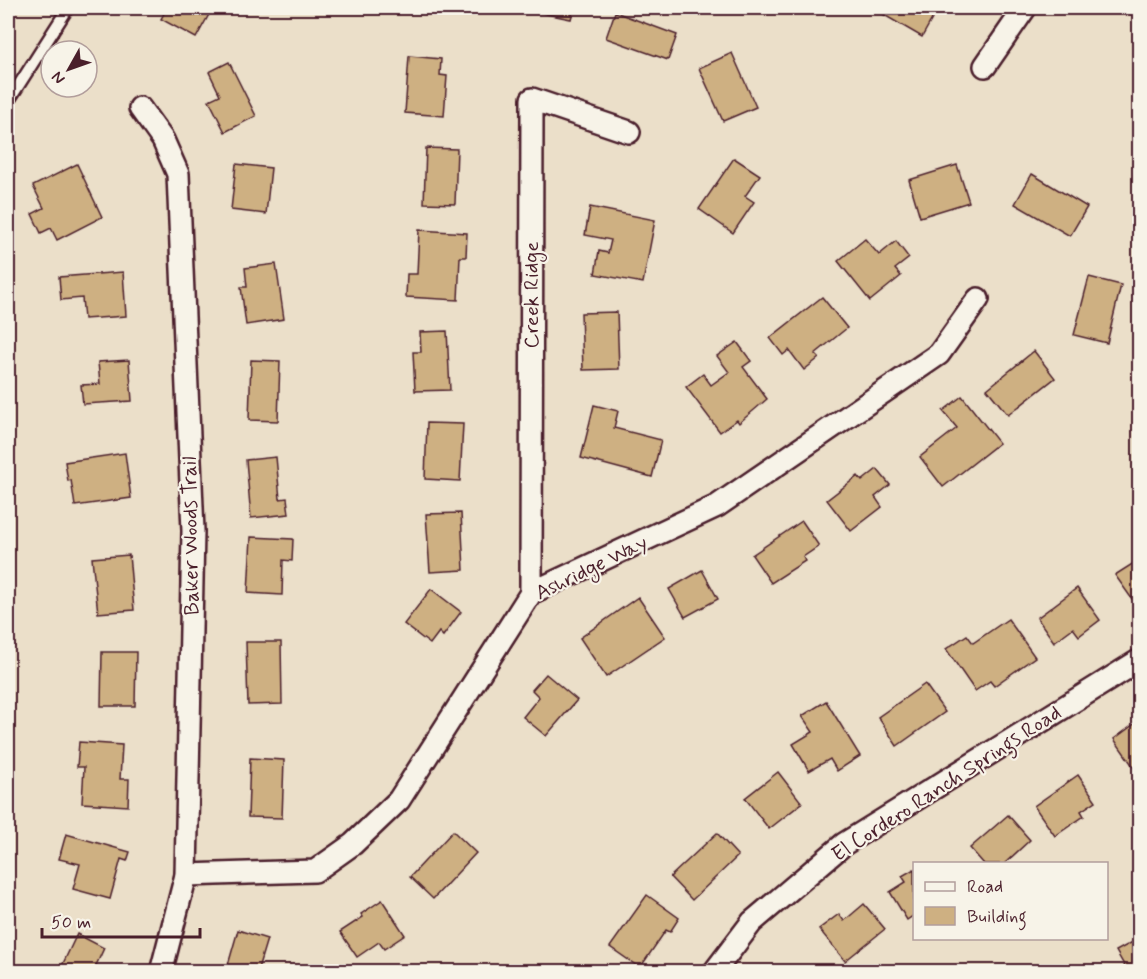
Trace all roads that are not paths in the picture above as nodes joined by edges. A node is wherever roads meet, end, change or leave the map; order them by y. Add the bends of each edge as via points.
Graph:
1 (68, 8) edge
2 (1025, 8) edge
3 (985, 66) dead end
4 (8, 102) edge
5 (140, 108) dead end
6 (629, 132) dead end
7 (978, 299) dead end
8 (531, 593) junction
9 (1140, 660) edge
10 (186, 875) junction
11 (161, 972) edge
12 (714, 972) edge

1 - 4 lane
2 - 3 street
5 - 10 street, Baker Woods Trail via 163,140 178,174 192,531
6 - 8 street, Creek Ridge via 531,99
7 - 8 street, Ashridge Way via 939,354 717,506
8 - 10 street, Ashridge Way via 399,801 353,844 315,871
9 - 12 street, El Cordero Ranch Springs Road via 844,844 752,922
10 - 11 street, Baker Woods Trail

